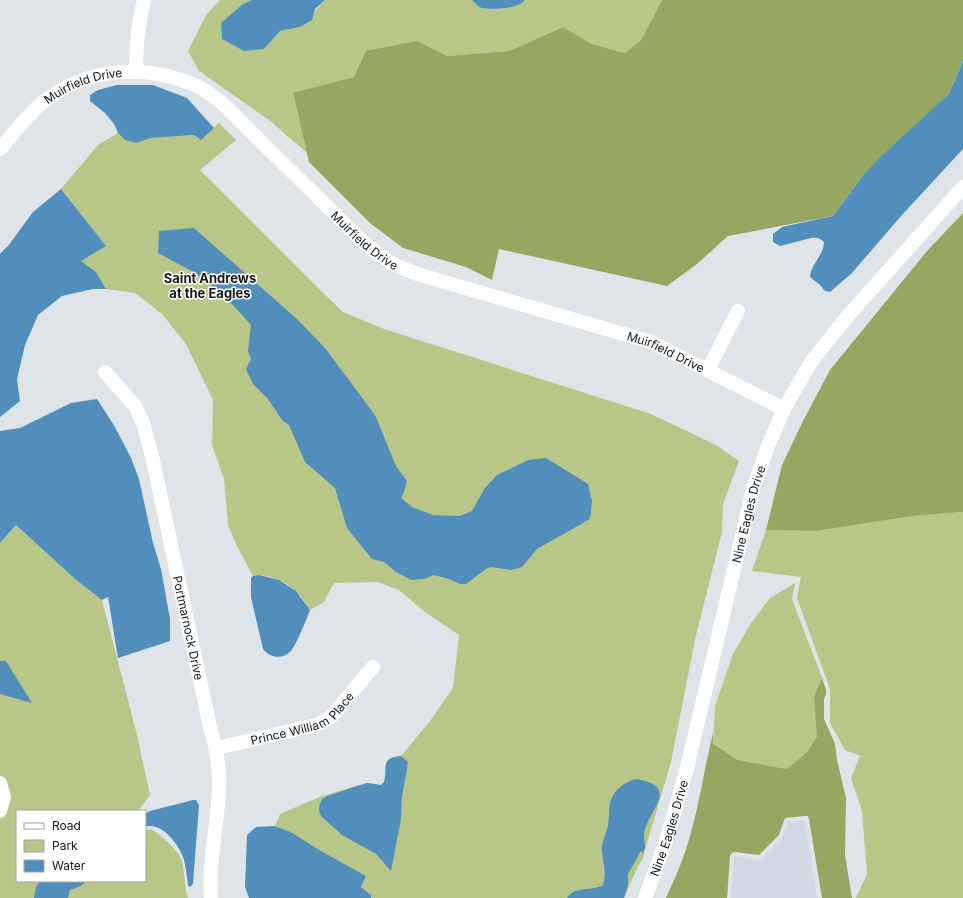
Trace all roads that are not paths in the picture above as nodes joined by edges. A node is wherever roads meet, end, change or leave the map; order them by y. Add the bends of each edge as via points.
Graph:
1 (144, 0) edge
2 (136, 71) junction
3 (0, 149) edge
4 (963, 187) edge
5 (738, 311) dead end
6 (708, 370) junction
7 (105, 372) dead end
8 (784, 409) junction
9 (373, 667) dead end
10 (217, 748) junction
11 (0, 783) edge
12 (0, 811) edge
13 (211, 898) edge
14 (645, 898) edge

1 - 2 street via 136,43
2 - 3 street, Muirfield Drive via 110,72 88,77 63,88 43,102
2 - 6 street, Muirfield Drive via 182,80 221,102 362,241 393,264 417,274 651,342
4 - 8 street, Nine Eagles Drive via 846,318 812,362
5 - 6 street
6 - 8 street, Muirfield Drive
7 - 10 street, Portmarnock Drive via 135,406 145,429 210,727
8 - 14 street, Nine Eagles Drive via 753,489 687,768 666,841
9 - 10 street, Prince William Place via 331,716 318,724
10 - 13 street, Portmarnock Drive via 219,787 210,867
11 - 12 street via 4,797

